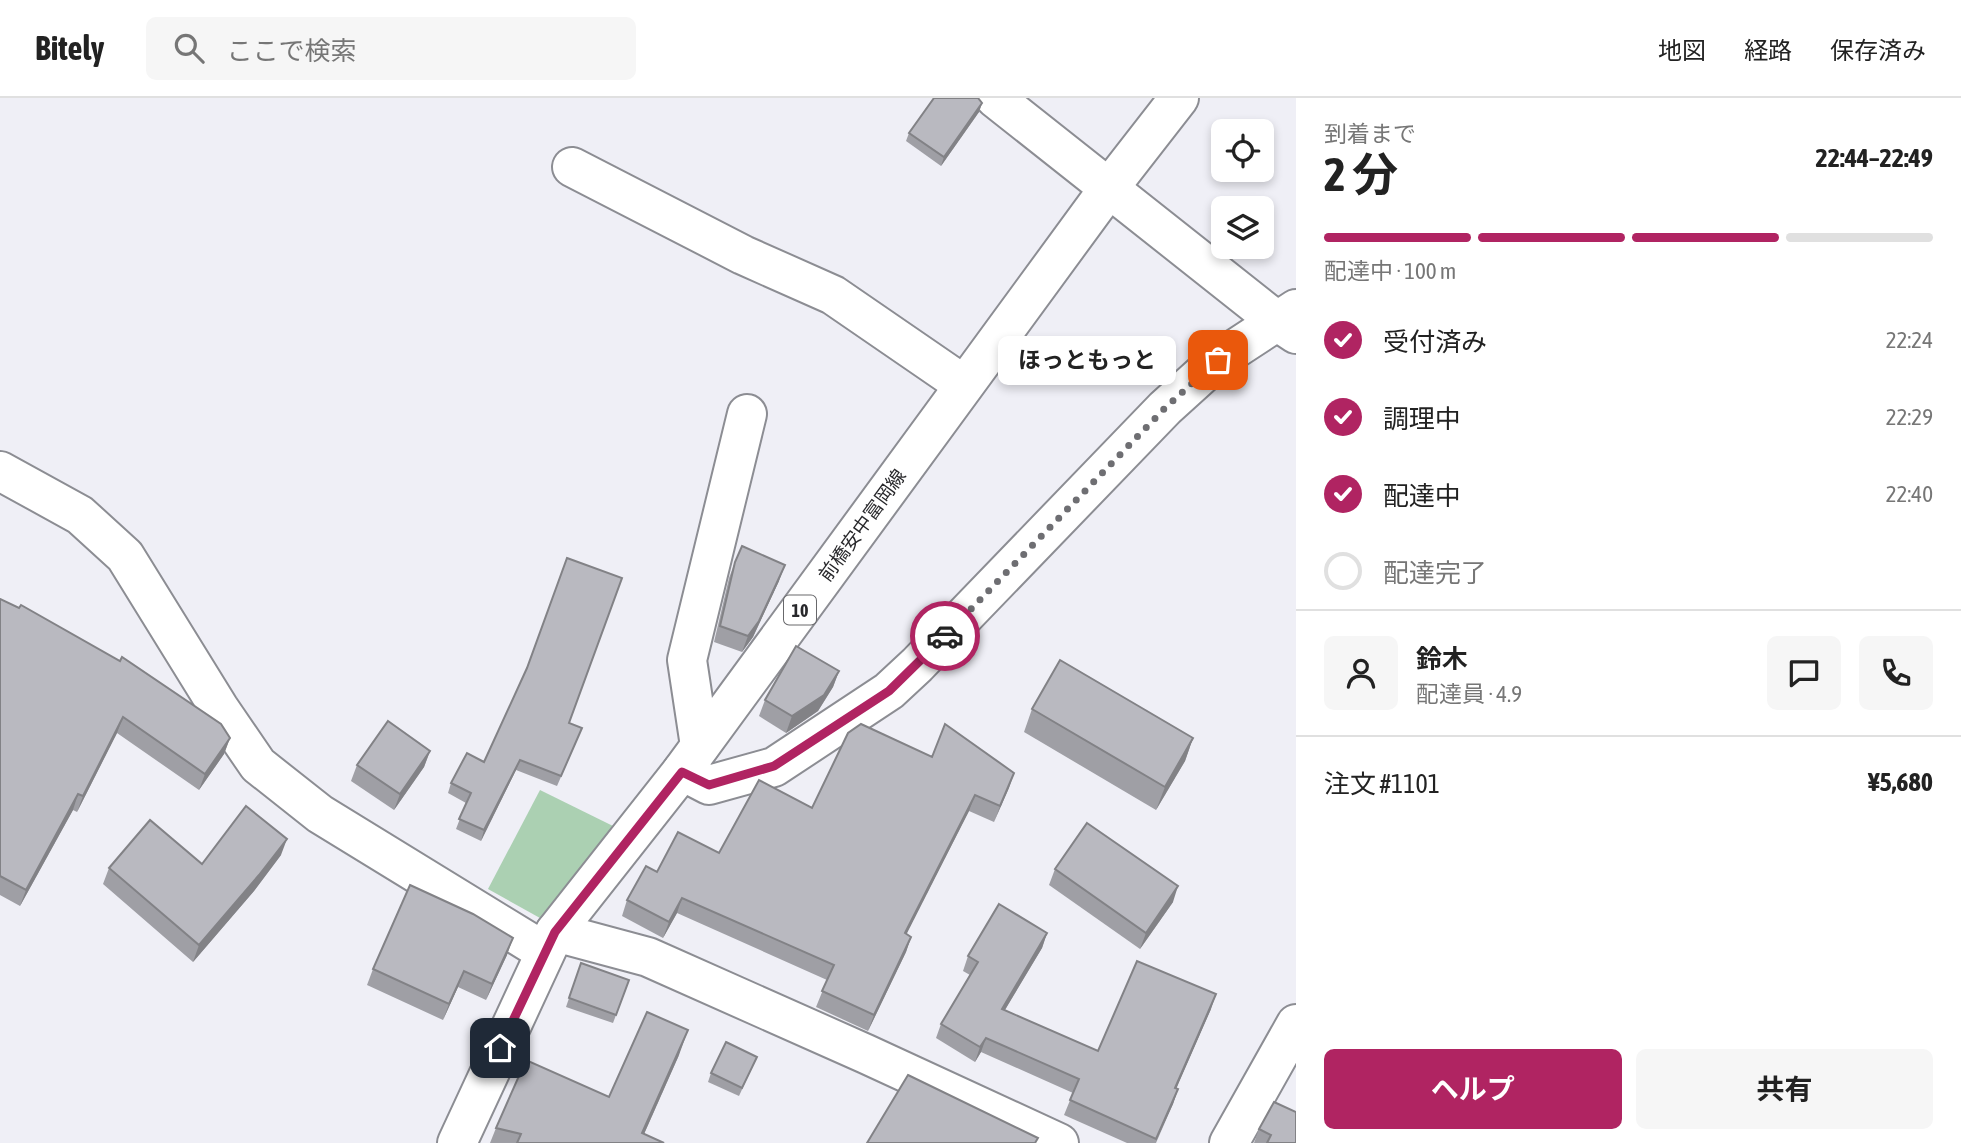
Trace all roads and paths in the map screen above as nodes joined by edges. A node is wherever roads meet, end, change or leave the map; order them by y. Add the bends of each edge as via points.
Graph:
1 (995, 98) edge
2 (1179, 98) edge
3 (572, 167) dead end
4 (1109, 188) junction
5 (1290, 321) edge
6 (964, 385) junction
7 (747, 414) dead end
8 (0, 471) edge
9 (691, 759) junction
10 (550, 942) junction
11 (1296, 1024) edge
12 (457, 1143) edge
13 (1059, 1143) edge
14 (1229, 1143) edge

1 - 4 street
2 - 4 street, 前橋安中富岡線 / 10
3 - 6 street via 743,255 833,295
4 - 5 street
4 - 6 street, 前橋安中富岡線 / 10
5 - 9 street via 1218,360 1165,408 889,691 774,766 709,785
6 - 9 street, 前橋安中富岡線 / 10
7 - 9 street via 687,660
8 - 10 street via 80,515 125,556 258,765 320,814
9 - 10 street, 前橋安中富岡線 / 10
10 - 12 street, 前橋安中富岡線 / 10
10 - 13 street via 648,957
11 - 14 street

